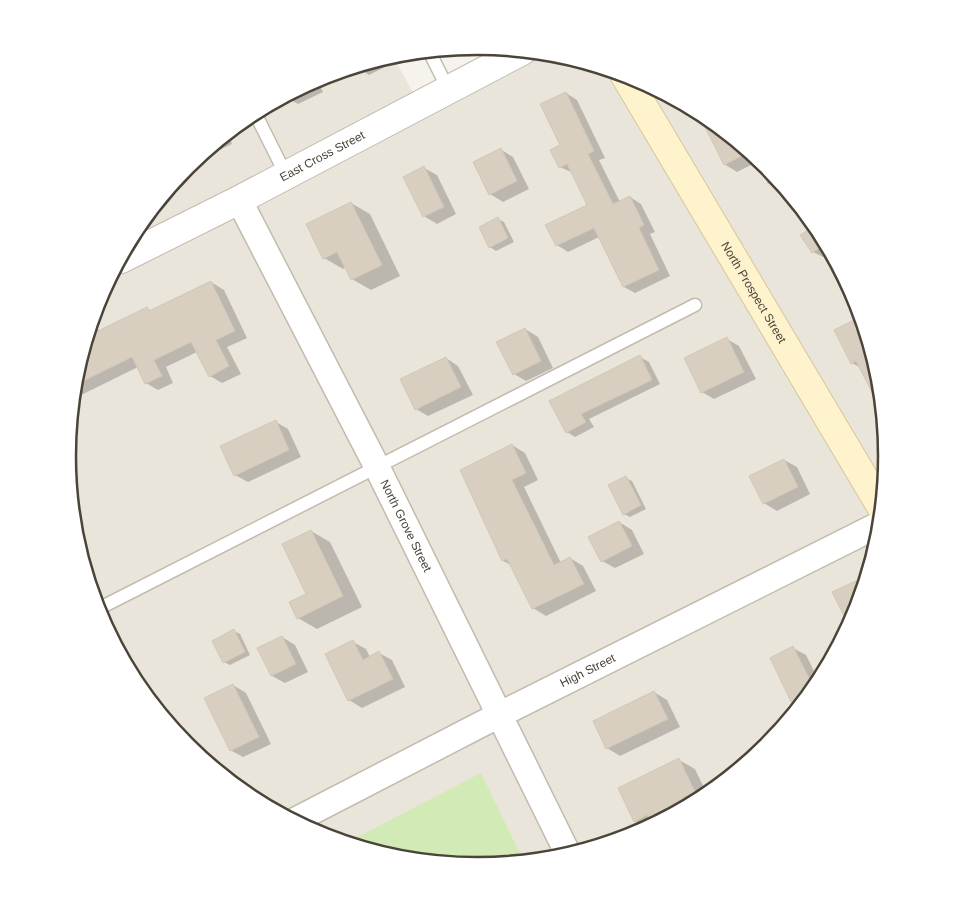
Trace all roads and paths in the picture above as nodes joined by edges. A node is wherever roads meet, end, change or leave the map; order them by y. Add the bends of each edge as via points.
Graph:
1 (511, 57) edge
2 (432, 58) edge
3 (630, 85) edge
4 (448, 89) junction
5 (259, 121) edge
6 (286, 175) junction
7 (239, 200) junction
8 (132, 253) edge
9 (695, 305) dead end
10 (376, 465) junction
11 (877, 501) edge
12 (875, 514) edge
13 (105, 605) edge
14 (499, 715) junction
15 (301, 817) edge
16 (565, 848) edge

1 - 4 street, East Cross Street
2 - 4 lane
3 - 11 main road, North Prospect Street
4 - 6 street, East Cross Street
5 - 6 lane
6 - 7 street, East Cross Street
7 - 8 street, East Cross Street
7 - 10 street, North Grove Street
9 - 10 lane
10 - 13 lane
10 - 14 street, North Grove Street
12 - 14 street, High Street
14 - 15 street, High Street
14 - 16 street, North Grove Street

